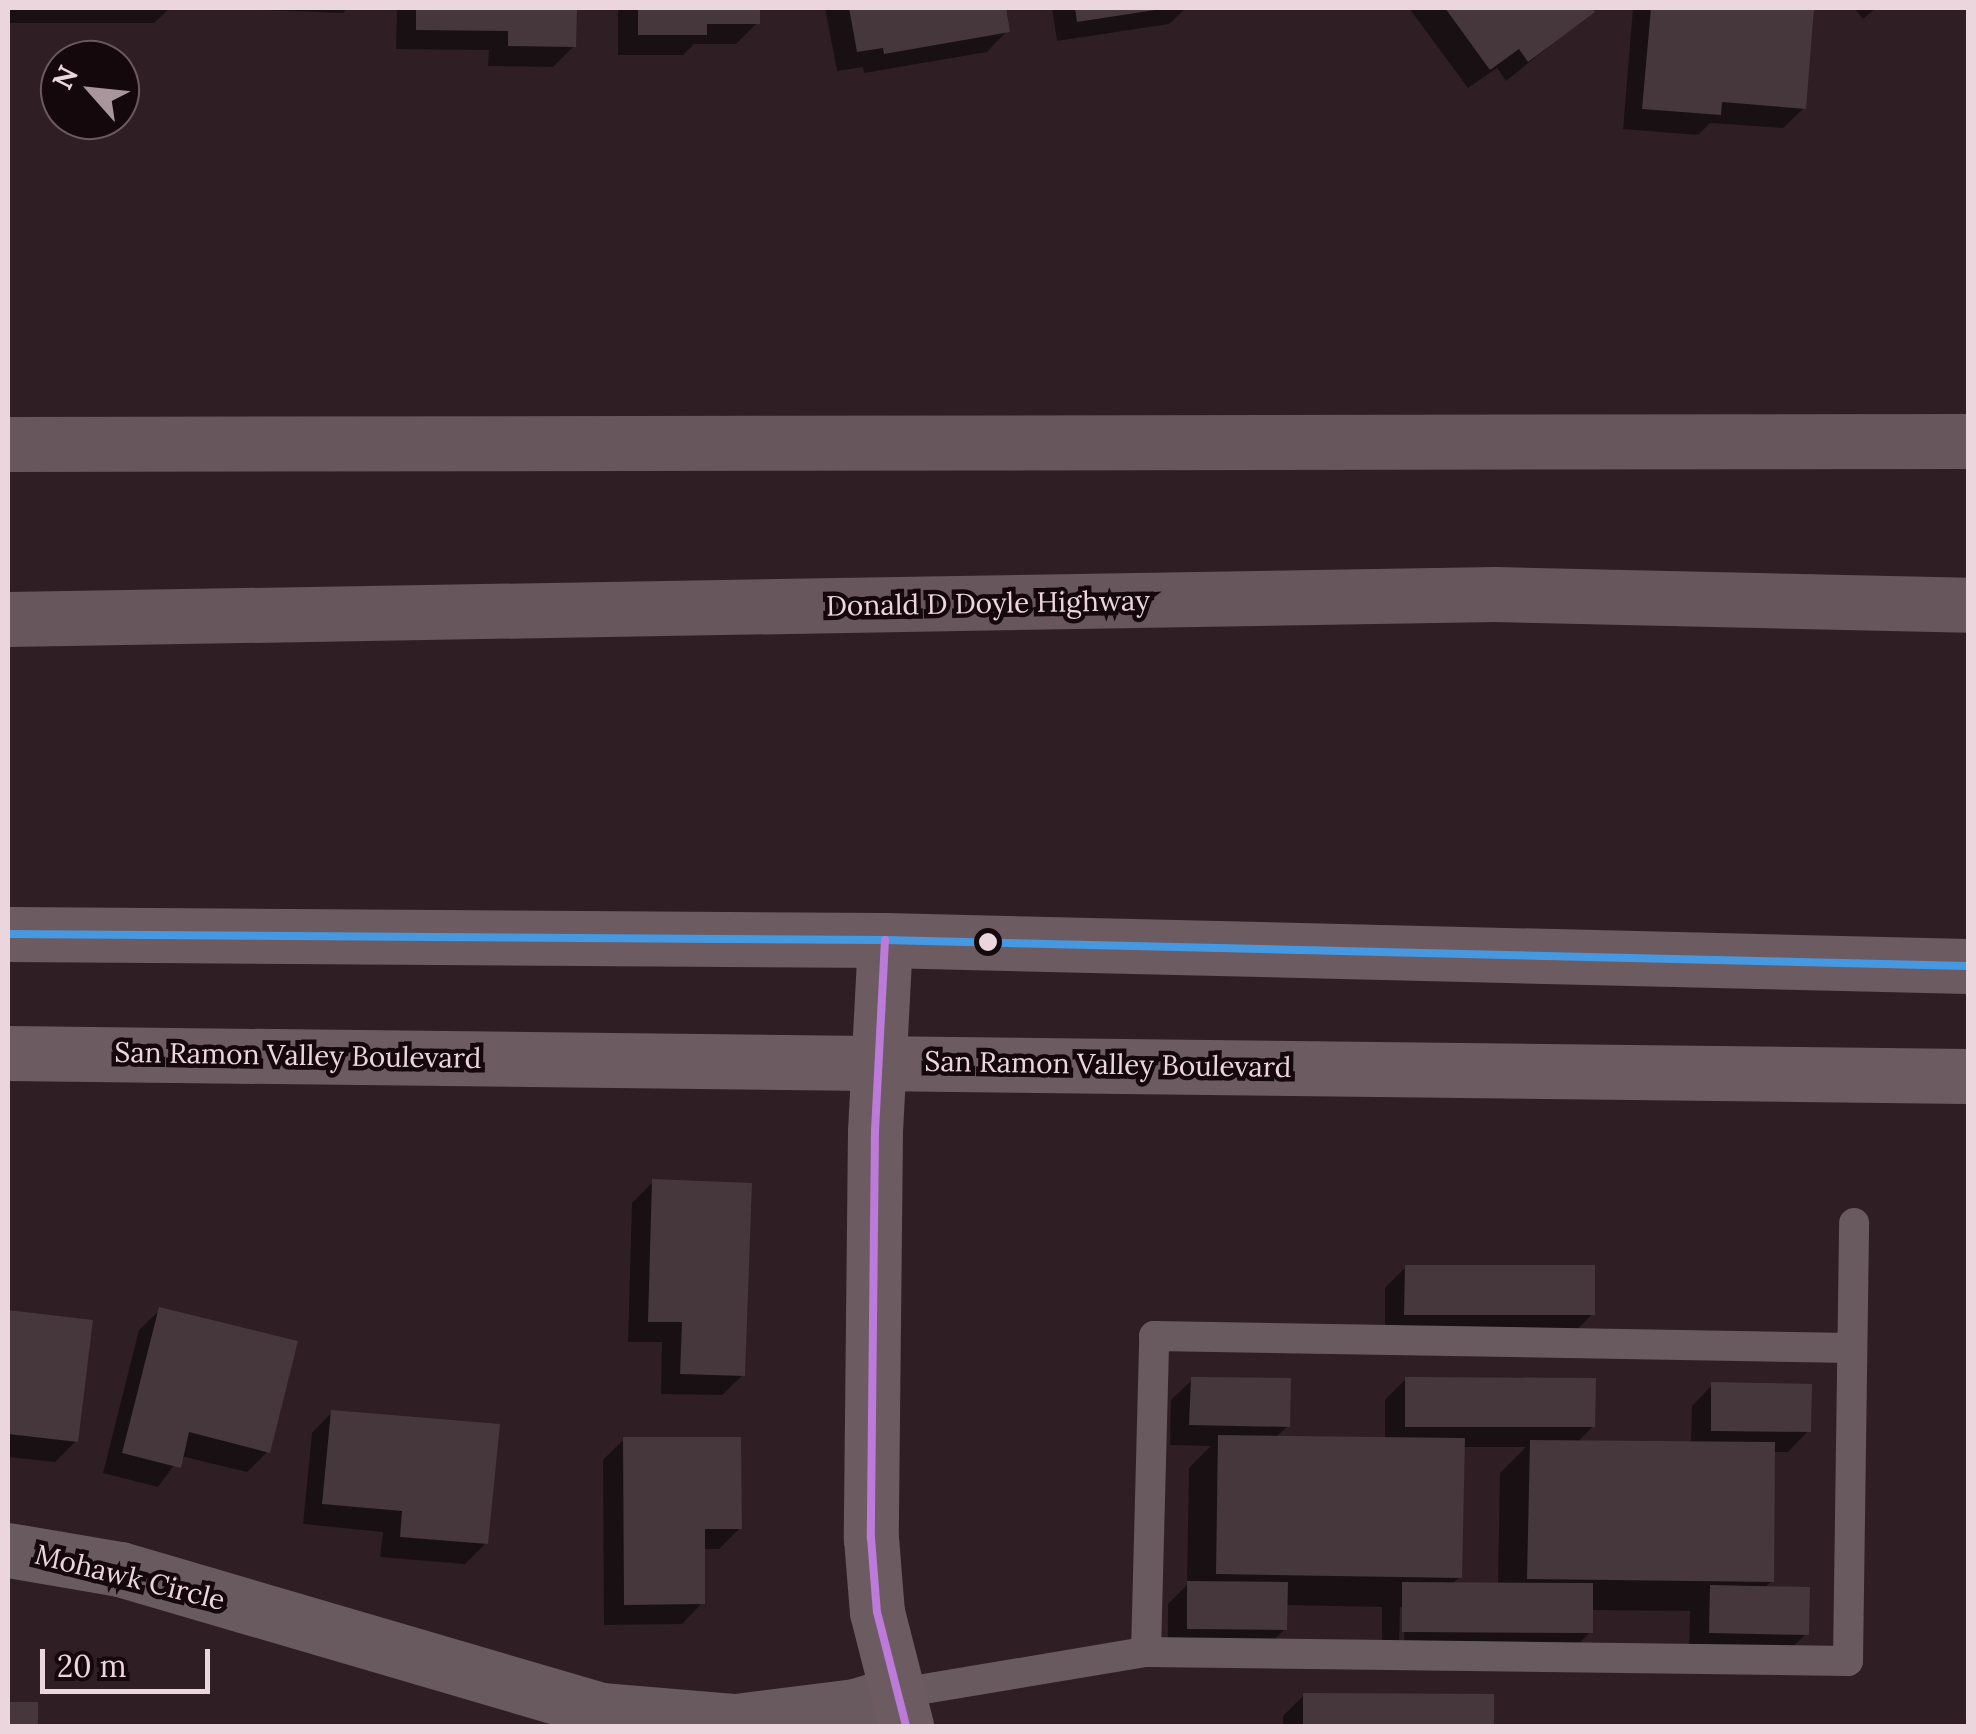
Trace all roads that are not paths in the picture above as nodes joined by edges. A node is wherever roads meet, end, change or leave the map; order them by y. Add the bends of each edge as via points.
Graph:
1 (1968, 441) edge
2 (8, 444) edge
3 (1968, 605) edge
4 (8, 619) edge
5 (8, 934) edge
6 (885, 940) junction
7 (1968, 966) edge
8 (8, 1053) edge
9 (883, 1061) junction
10 (1968, 1076) edge
11 (1854, 1223) dead end
12 (1852, 1348) junction
13 (8, 1550) edge
14 (1146, 1652) junction
15 (900, 1710) edge

1 - 2 highway
3 - 4 highway, Donald D Doyle Highway via 1495,594
5 - 6 main road
6 - 7 main road
6 - 9 main road
8 - 9 main road, San Ramon Valley Boulevard
9 - 10 main road, San Ramon Valley Boulevard
9 - 15 main road via 875,1130 872,1538 877,1612
11 - 12 lane
12 - 14 lane via 1154,1336
12 - 14 lane via 1848,1661
13 - 15 street, Mohawk Circle via 120,1569 601,1710 736,1721 856,1706
14 - 15 lane

